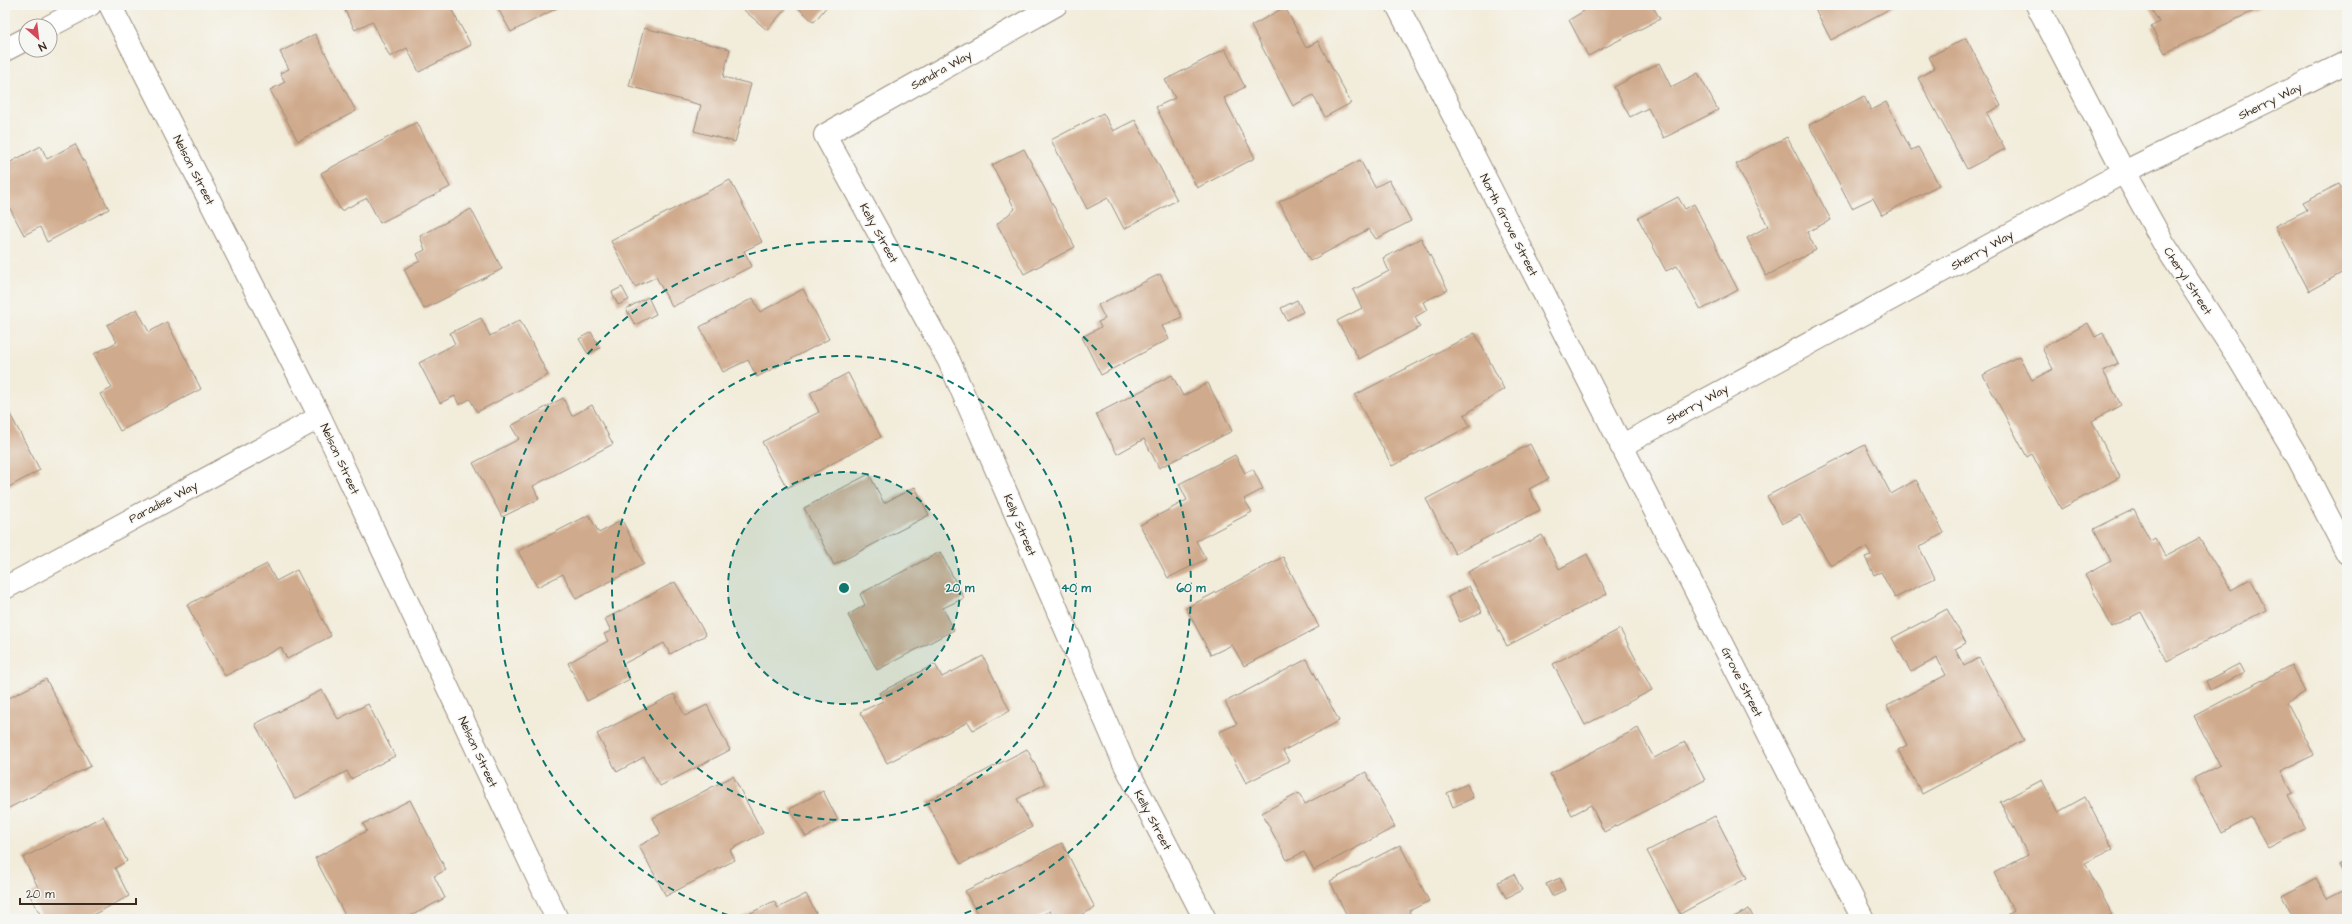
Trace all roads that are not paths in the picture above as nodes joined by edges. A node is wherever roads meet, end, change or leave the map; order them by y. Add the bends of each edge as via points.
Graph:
1 (90, 5) edge
2 (110, 5) edge
3 (1056, 5) edge
4 (1397, 5) edge
5 (2038, 5) edge
6 (58, 22) edge
7 (18, 43) edge
8 (5, 50) edge
9 (2347, 62) edge
10 (825, 135) joint
11 (2124, 172) junction
12 (320, 417) junction
13 (1621, 446) junction
14 (2347, 552) edge
15 (5, 588) edge
16 (557, 919) edge
17 (1205, 919) edge
18 (1863, 919) edge

1 - 6 street
2 - 12 street, Nelson Street
3 - 10 street, Sandra Way
4 - 13 street, North Grove Street
5 - 11 street, Cheryl Street
7 - 8 street
9 - 11 street, Sherry Way
10 - 17 street, Kelly Street via 949,361 1124,763
11 - 13 street, Sherry Way
11 - 14 street, Cheryl Street via 2164,244 2239,359 2298,458
12 - 15 street, Paradise Way
12 - 16 street, Nelson Street
13 - 18 street, Grove Street

